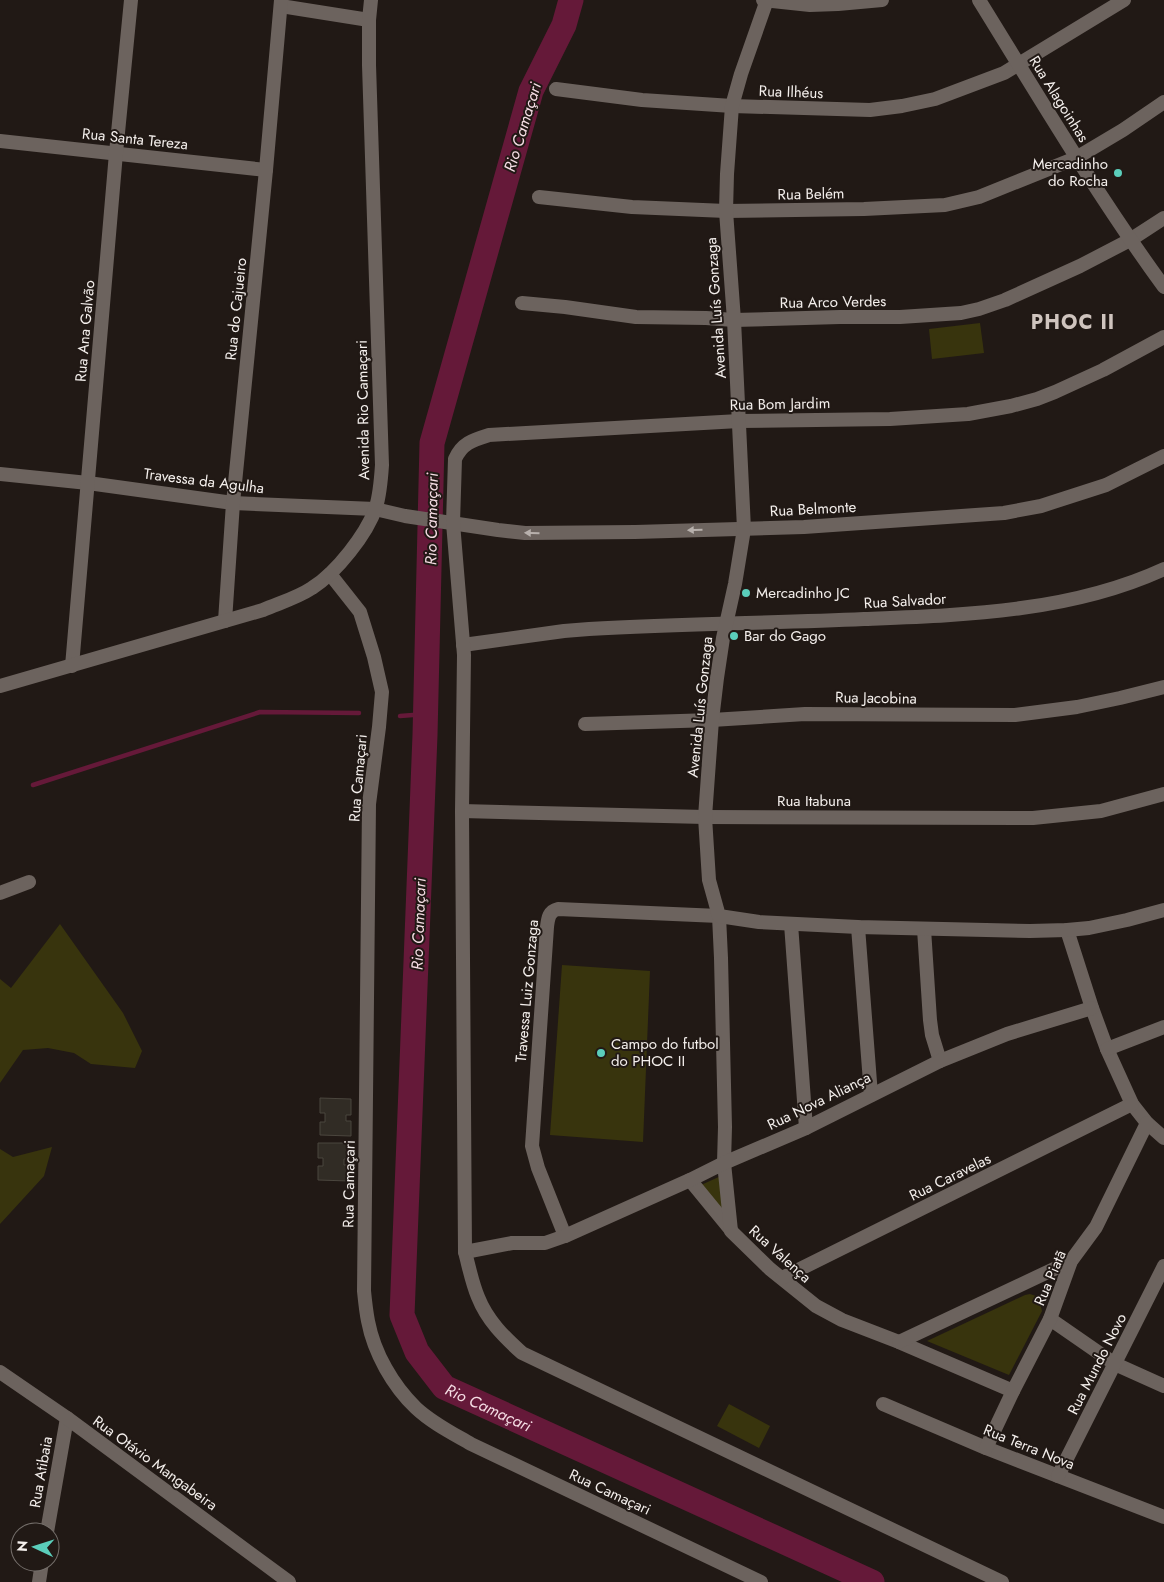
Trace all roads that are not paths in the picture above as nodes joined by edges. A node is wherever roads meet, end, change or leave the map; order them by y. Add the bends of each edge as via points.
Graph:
1 (131, 0) edge
2 (371, 0) edge
3 (763, 0) edge
4 (767, 0) edge
5 (882, 0) edge
6 (979, 0) edge
7 (1124, 0) edge
8 (281, 3) edge
9 (369, 20) junction
10 (1019, 65) junction
11 (556, 88) dead end
12 (1164, 102) edge
13 (732, 106) junction
14 (0, 140) edge
15 (116, 153) junction
16 (1076, 158) junction
17 (266, 170) junction
18 (539, 197) dead end
19 (726, 211) junction
20 (1164, 218) edge
21 (1130, 240) junction
22 (1164, 288) edge
23 (522, 304) dead end
24 (734, 320) junction
25 (1164, 338) edge
26 (739, 421) junction
27 (1164, 456) edge
28 (0, 474) edge
29 (88, 483) junction
30 (233, 503) junction
31 (376, 509) junction
32 (454, 523) junction
33 (744, 529) junction
34 (1164, 569) edge
35 (330, 574) junction
36 (225, 621) junction
37 (727, 624) junction
38 (463, 645) junction
39 (72, 666) junction
40 (0, 686) edge
41 (1164, 687) edge
42 (712, 720) junction
43 (585, 724) dead end
44 (1164, 794) edge
45 (462, 811) junction
46 (705, 817) junction
47 (29, 882) dead end
48 (0, 893) edge
49 (1164, 910) edge
50 (719, 916) junction
51 (791, 924) junction
52 (858, 927) junction
53 (924, 929) junction
54 (1067, 930) junction
55 (1092, 1008) junction
56 (1164, 1027) edge
57 (1107, 1049) junction
58 (940, 1061) junction
59 (870, 1095) junction
60 (1132, 1104) junction
61 (1147, 1123) junction
62 (806, 1128) junction
63 (1164, 1138) edge
64 (724, 1163) junction
65 (690, 1180) junction
66 (731, 1231) junction
67 (565, 1236) junction
68 (465, 1252) junction
69 (1071, 1261) junction
70 (1164, 1266) edge
71 (782, 1278) junction
72 (1050, 1320) junction
73 (899, 1342) junction
74 (1115, 1364) junction
75 (0, 1372) edge
76 (1164, 1386) edge
77 (1013, 1391) junction
78 (883, 1404) dead end
79 (67, 1418) junction
80 (986, 1448) junction
81 (1058, 1476) junction
82 (1164, 1517) edge
83 (50, 1522) edge
84 (290, 1582) edge
85 (761, 1582) edge
86 (1002, 1582) edge

1 - 15 street, Rua Ana Galvão
2 - 9 street, Avenida Rio Camaçari
3 - 4 street
4 - 5 street via 810,5
4 - 13 street, Avenida Luís Gonzaga
6 - 10 street, Rua Alagoinhas
7 - 10 street, Rua Ilhéus
8 - 9 street
8 - 17 street, Rua do Cajueiro
9 - 31 street, Avenida Rio Camaçari via 382,465
10 - 13 street, Rua Ilhéus via 990,80 935,99 902,106 870,110
10 - 16 street, Rua Alagoinhas
11 - 13 street, Rua Ilhéus via 633,99
12 - 16 street, Rua Belém
13 - 19 street, Avenida Luís Gonzaga
14 - 15 street, Rua Santa Tereza
15 - 17 street, Rua Santa Tereza
15 - 29 street, Rua Ana Galvão
16 - 19 street, Rua Belém via 979,197 945,205
16 - 21 street, Rua Alagoinhas
17 - 30 street, Rua do Cajueiro
18 - 19 street, Rua Belém via 632,207
19 - 24 street, Avenida Luís Gonzaga
20 - 21 street, Rua Arco Verdes
21 - 22 street, Rua Alagoinhas
21 - 24 street, Rua Arco Verdes via 1080,266 978,309 933,316
23 - 24 street, Rua Arco Verdes via 636,317
24 - 26 street, Avenida Luís Gonzaga
25 - 26 street, Rua Bom Jardim via 1055,392 986,411 890,418
26 - 32 street, Rua Bom Jardim via 489,435 476,439 458,451 455,459
26 - 33 street, Avenida Luís Gonzaga
27 - 33 street, Rua Belmonte via 1106,485 1041,506 1004,513
28 - 29 street, Travessa da Agulha
29 - 30 street, Travessa da Agulha
29 - 39 street, Rua Ana Galvão
30 - 31 street, Travessa da Agulha
30 - 36 street, Rua do Cajueiro
31 - 32 street, Travessa da Agulha
31 - 35 street, Avenida Rio Camaçari via 347,556
33 -> 32 street, Rua Belmonte via 525,532
32 - 38 street, Rua Bom Jardim
33 - 37 street, Avenida Luís Gonzaga
34 - 37 street, Rua Salvador via 1081,596 1009,610 920,617
35 - 36 street, Avenida Rio Camaçari via 294,597
35 - 85 street, Rua Camaçari via 360,612 382,692 369,804 364,1290 368,1322 378,1352 402,1394 438,1425 471,1444
36 - 39 street, Avenida Rio Camaçari
37 - 38 street, Rua Salvador via 580,630
37 - 42 street, Avenida Luís Gonzaga via 719,657
38 - 45 street, Rua Bom Jardim
39 - 40 street, Avenida Rio Camaçari
41 - 42 street, Rua Jacobina via 1077,707 1015,715 806,714
42 - 43 street, Rua Jacobina
42 - 46 street, Avenida Luís Gonzaga
44 - 46 street, Rua Itabuna via 1101,811 1032,818
45 - 46 street, Rua Itabuna
45 - 68 street, Rua Bom Jardim
46 - 50 street, Avenida Luís Gonzaga via 709,880
47 - 48 street
49 - 54 street
50 - 51 street
50 - 64 street, Rua Valença
50 - 67 street, Travessa Luiz Gonzaga via 558,909 550,914 532,1146
51 - 52 street
51 - 62 street
52 - 53 street
52 - 59 street
53 - 54 street
53 - 58 street via 930,1020
54 - 55 street
55 - 57 street
55 - 58 street, Rua Nova Aliança via 1007,1034
56 - 57 street
57 - 60 street
58 - 59 street, Rua Nova Aliança
59 - 62 street, Rua Nova Aliança
60 - 61 street
60 - 71 street, Rua Caravelas
61 - 63 street
61 - 69 street, Rua Piatã via 1096,1227
62 - 64 street, Rua Nova Aliança
64 - 65 street, Rua Nova Aliança
64 - 66 street, Rua Valença
65 - 66 street
65 - 67 street, Rua Nova Aliança
66 - 71 street, Rua Valença
67 - 68 street, Rua Nova Aliança via 545,1242 512,1243
68 - 86 street, Rua Bom Jardim via 478,1297 491,1320 522,1352
69 - 72 street, Rua Piatã
69 - 73 street
70 - 74 street, Rua Mundo Novo
71 - 73 street, Rua Valença via 816,1306
72 - 74 street
72 - 77 street, Rua Piatã
73 - 77 street, Rua Valença
74 - 76 street
74 - 81 street, Rua Mundo Novo
75 - 79 street, Rua Otávio Mangabeira
77 - 80 street, Rua Piatã
78 - 80 street, Rua Terra Nova
79 - 83 street, Rua Atibaia
79 - 84 street, Rua Otávio Mangabeira
80 - 81 street, Rua Terra Nova
81 - 82 street, Rua Terra Nova

